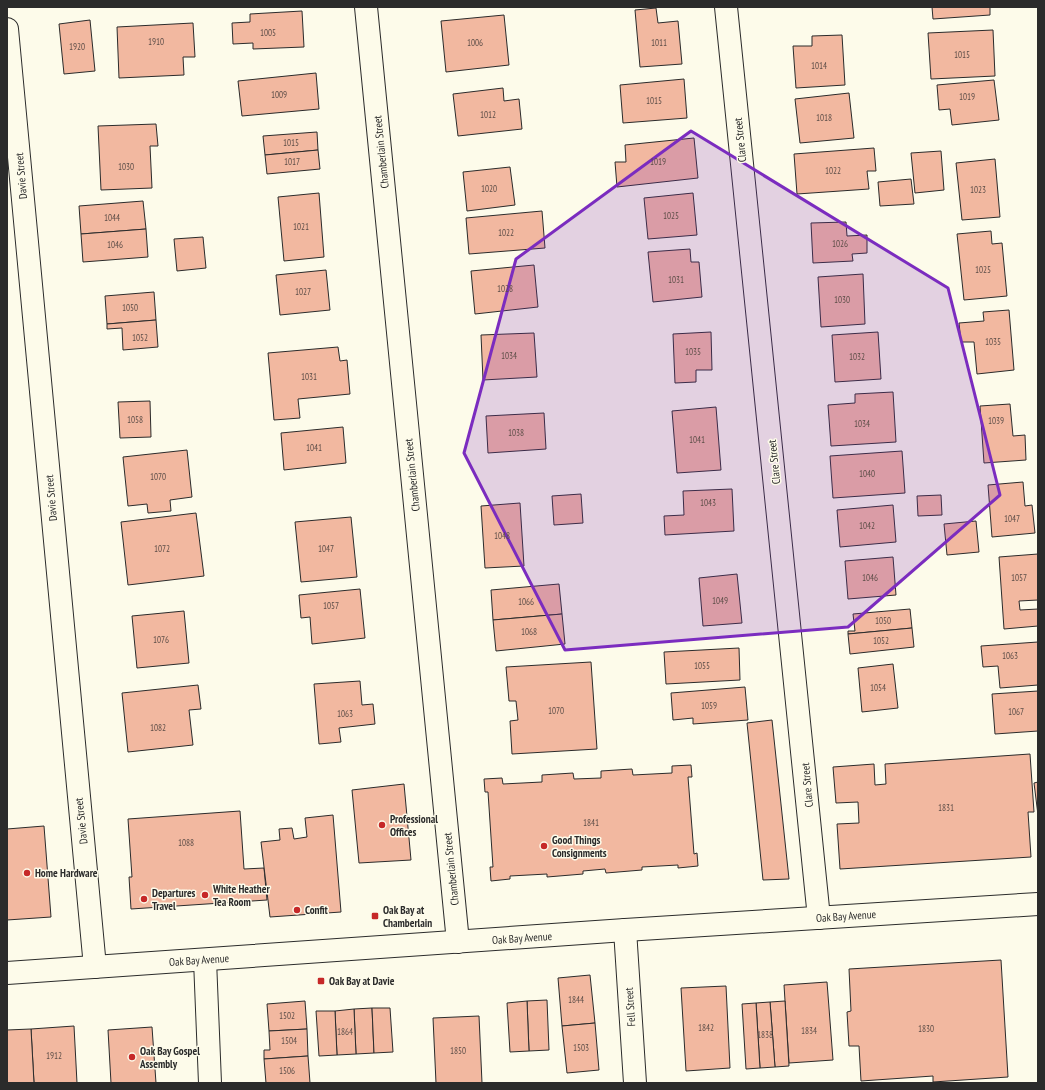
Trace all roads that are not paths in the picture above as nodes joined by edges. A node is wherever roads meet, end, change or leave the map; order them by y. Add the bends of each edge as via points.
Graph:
1 (366, 7) edge
2 (726, 7) edge
3 (7, 30) edge
4 (1038, 904) edge
5 (820, 918) junction
6 (625, 930) junction
7 (458, 942) junction
8 (204, 960) junction
9 (95, 967) junction
10 (7, 973) edge
11 (210, 1083) edge
12 (635, 1083) edge

1 - 7 street, Chamberlain Street
2 - 5 street, Clare Street
3 - 9 street, Davie Street
4 - 5 street, Oak Bay Avenue
5 - 6 street, Oak Bay Avenue
6 - 7 street, Oak Bay Avenue
6 - 12 street, Fell Street
7 - 8 street, Oak Bay Avenue
8 - 9 street, Oak Bay Avenue
8 - 11 street
9 - 10 street, Oak Bay Avenue

